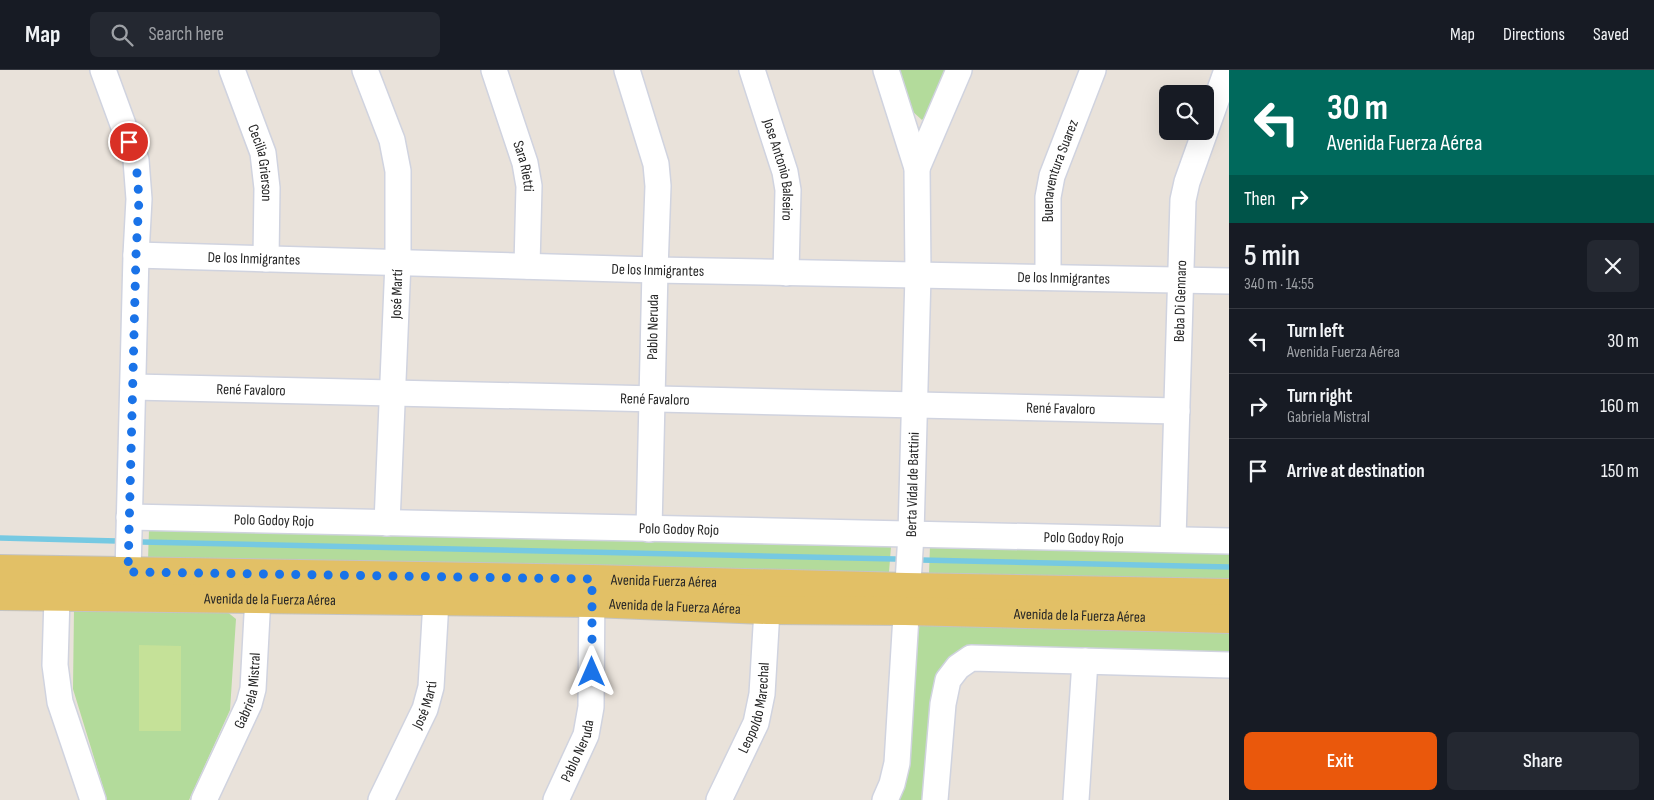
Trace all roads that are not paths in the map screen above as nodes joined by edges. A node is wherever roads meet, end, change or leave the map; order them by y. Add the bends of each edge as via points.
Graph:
1 (103, 70) edge
2 (232, 70) edge
3 (365, 70) edge
4 (494, 70) edge
5 (627, 70) edge
6 (752, 70) edge
7 (886, 70) edge
8 (959, 70) edge
9 (1093, 70) edge
10 (1227, 70) edge
11 (917, 168) junction
12 (136, 255) junction
13 (266, 259) junction
14 (398, 262) junction
15 (527, 266) junction
16 (655, 270) junction
17 (786, 273) junction
18 (918, 275) junction
19 (1048, 278) junction
20 (1181, 280) junction
21 (1229, 281) edge
22 (133, 387) junction
23 (393, 393) junction
24 (652, 399) junction
25 (914, 405) junction
26 (1177, 411) junction
27 (129, 517) junction
28 (388, 523) junction
29 (649, 529) junction
30 (910, 534) junction
31 (1173, 539) junction
32 (1229, 541) edge
33 (0, 569) edge
34 (128, 572) junction
35 (259, 587) junction
36 (592, 591) junction
37 (1229, 593) edge
38 (0, 596) edge
39 (57, 597) junction
40 (906, 599) junction
41 (436, 601) junction
42 (766, 610) junction
43 (1229, 619) edge
44 (1085, 661) junction
45 (1229, 664) edge
46 (92, 800) edge
47 (204, 800) edge
48 (381, 800) edge
49 (556, 800) edge
50 (719, 800) edge
51 (885, 800) edge
52 (935, 800) edge
53 (1076, 800) edge

1 - 12 street via 136,160 139,199
2 - 13 street, Cecilia Grierson via 263,153 267,188
3 - 14 street, José Martí via 392,140 398,171
4 - 15 street, Sara Rietti via 529,186
5 - 16 street, Pablo Neruda via 656,164
6 - 17 street, Jose Antonio Balseiro via 786,172
7 - 11 street, Berta Vidal de Battini
8 - 11 street, Berta Vidal de Battini
9 - 19 street, Buenaventura Suarez via 1052,176 1048,197
10 - 20 street, Beba Di Gennaro via 1183,200
11 - 18 street, Berta Vidal de Battini
12 - 13 street, De los Inmigrantes
12 - 22 street
13 - 14 street, De los Inmigrantes
14 - 15 street, De los Inmigrantes
14 - 23 street, José Martí
15 - 16 street, De los Inmigrantes
16 - 17 street, De los Inmigrantes
16 - 24 street, Pablo Neruda
17 - 18 street, De los Inmigrantes
18 - 19 street, De los Inmigrantes
18 - 25 street, Berta Vidal de Battini
19 - 20 street, De los Inmigrantes
20 - 21 street, De los Inmigrantes
20 - 26 street, Beba Di Gennaro
22 - 23 street, René Favaloro
22 - 27 street
23 - 24 street, René Favaloro
23 - 28 street, José Martí
24 - 25 street, René Favaloro
24 - 29 street, Pablo Neruda
25 - 26 street, René Favaloro
25 - 30 street, Berta Vidal de Battini
26 - 31 street, Beba Di Gennaro
27 - 28 street, Polo Godoy Rojo
27 - 34 street
28 - 29 street, Polo Godoy Rojo
29 - 30 street, Polo Godoy Rojo
30 - 31 street, Polo Godoy Rojo
30 - 40 street, Berta Vidal de Battini
31 - 32 street, Polo Godoy Rojo
33 - 34 main road, Avenida Fuerza Aérea
34 - 35 main road, Avenida Fuerza Aérea
35 - 36 main road, Avenida Fuerza Aérea
35 - 39 main road, Avenida de la Fuerza Aérea
35 - 41 main road, Avenida de la Fuerza Aérea
35 - 47 street, Gabriela Mistral via 253,689
36 - 40 main road, Avenida Fuerza Aérea
36 - 41 main road, Avenida de la Fuerza Aérea
36 - 42 main road, Avenida de la Fuerza Aérea
36 - 49 street, Pablo Neruda via 591,707 586,735
37 - 40 main road, Avenida de la Fuerza Aérea
38 - 39 main road, Avenida de la Fuerza Aérea
39 - 46 street via 55,665 60,702
40 - 42 main road, Avenida de la Fuerza Aérea
40 - 43 main road, Avenida de la Fuerza Aérea
40 - 51 street, Berta Vidal de Battini via 897,763
41 - 48 street, José Martí via 431,687 425,709
42 - 50 street, Leopoldo Marechal via 762,694 756,722
44 - 45 street
44 - 52 street via 972,658 958,667 948,680 943,704
44 - 53 street

